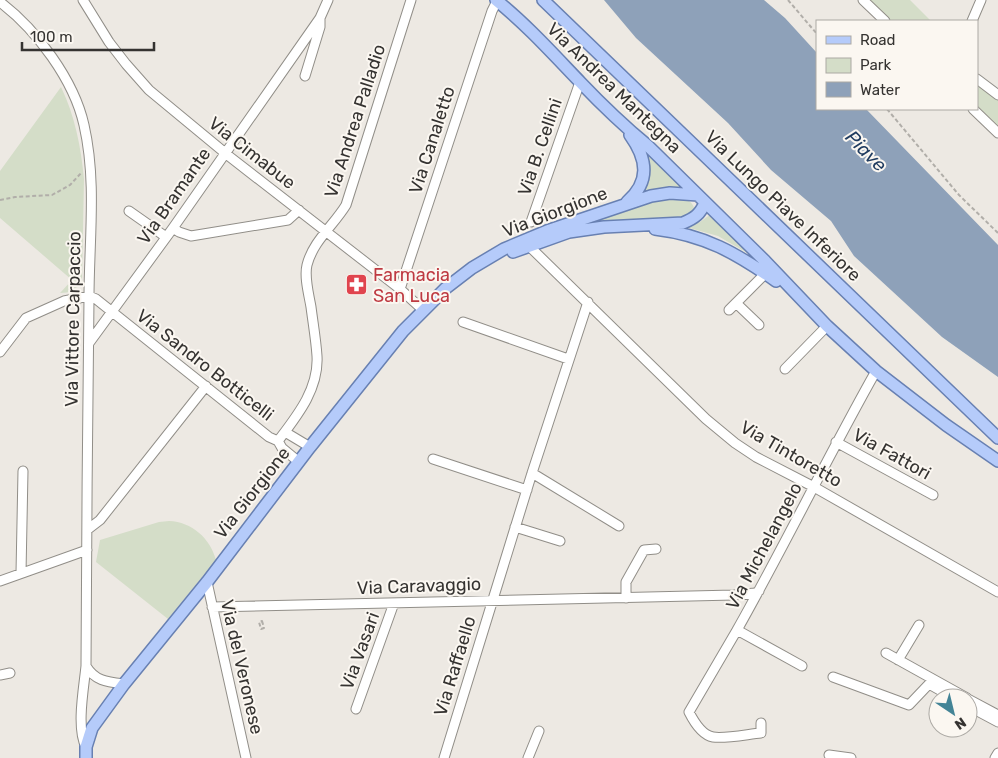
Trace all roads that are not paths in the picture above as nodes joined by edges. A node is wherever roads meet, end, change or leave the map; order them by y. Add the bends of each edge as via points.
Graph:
1 (83, 0) edge
2 (328, 0) edge
3 (411, 0) edge
4 (543, 0) edge
5 (863, 0) edge
6 (981, 0) edge
7 (496, 1) edge
8 (0, 2) edge
9 (320, 18) junction
10 (884, 20) edge
11 (972, 20) edge
12 (305, 76) dead end
13 (978, 80) edge
14 (580, 82) junction
15 (998, 95) edge
16 (974, 110) edge
17 (622, 124) junction
18 (998, 133) edge
19 (225, 152) junction
20 (701, 199) junction
21 (624, 204) junction
22 (299, 210) junction
23 (129, 211) dead end
24 (531, 222) dead end
25 (626, 226) junction
26 (173, 228) junction
27 (327, 231) junction
28 (166, 237) junction
29 (529, 246) junction
30 (472, 268) junction
31 (766, 273) junction
32 (400, 289) junction
33 (794, 292) junction
34 (89, 296) junction
35 (588, 302) junction
36 (423, 310) junction
37 (112, 312) junction
38 (463, 322) dead end
39 (759, 325) dead end
40 (828, 326) junction
41 (89, 343) junction
42 (0, 352) edge
43 (568, 360) junction
44 (785, 369) dead end
45 (876, 371) junction
46 (206, 386) junction
47 (285, 432) junction
48 (998, 438) edge
49 (278, 441) junction
50 (836, 442) junction
51 (310, 448) junction
52 (434, 459) dead end
53 (998, 461) edge
54 (299, 462) junction
55 (23, 471) dead end
56 (532, 472) junction
57 (814, 487) junction
58 (527, 490) junction
59 (933, 495) dead end
60 (619, 526) dead end
61 (515, 527) junction
62 (87, 530) junction
63 (560, 541) dead end
64 (656, 549) dead end
65 (87, 550) junction
66 (21, 573) junction
67 (0, 581) edge
68 (207, 582) junction
69 (759, 591) junction
70 (998, 592) edge
71 (626, 598) junction
72 (492, 600) junction
73 (394, 603) junction
74 (212, 607) junction
75 (919, 625) dead end
76 (737, 630) junction
77 (886, 653) dead end
78 (898, 660) junction
79 (86, 666) junction
80 (802, 666) dead end
81 (10, 673) dead end
82 (0, 675) edge
83 (833, 677) dead end
84 (124, 684) junction
85 (936, 688) edge
86 (949, 688) edge
87 (978, 704) edge
88 (356, 709) dead end
89 (978, 711) edge
90 (998, 715) edge
91 (998, 722) edge
92 (761, 723) dead end
93 (539, 732) dead end
94 (86, 753) edge
95 (998, 753) edge
96 (829, 755) dead end
97 (246, 758) edge
98 (444, 758) edge
99 (528, 758) edge
100 (851, 758) edge
101 (995, 758) edge

1 - 19 street, Via Cimabue via 138,80
2 - 9 street
3 - 27 street, Via Andrea Palladio via 346,205
4 - 48 main road, Via Lungo Piave Inferiore
5 - 10 street
6 - 11 street
7 - 14 main road, Via Andrea Mantegna
7 - 32 street, Via Canaletto
8 - 34 street, Via Vittore Carpaccio via 43,43 69,87 84,123 91,168
9 - 12 street
9 - 19 street, Via Bramante
13 - 15 street
14 - 17 main road, Via Andrea Mantegna
14 - 24 street, Via B. Cellini
16 - 18 street
17 - 20 main road, Via Andrea Mantegna
17 - 21 main road, Via Giorgione via 635,142 644,164 640,188
19 - 22 street, Via Cimabue
19 - 26 street, Via Bramante
20 - 21 main road, Via Giorgione via 670,193
20 - 25 main road, Via Giorgione via 699,214 684,223
20 - 33 main road, Via Giorgione
21 - 30 main road, Via Giorgione via 524,239
22 - 26 street via 288,220 191,236
22 - 27 street, Via Cimabue
23 - 28 street
25 - 29 main road, Via Giorgione via 570,232
25 - 31 main road, Via Giorgione via 671,231 702,239 725,248
26 - 28 street, Via Bramante
27 - 32 street, Via Cimabue
27 - 47 street, Via Andrea Palladio via 313,249 306,267 318,357 316,378 305,403
28 - 37 street, Via Bramante
29 - 30 main road, Via Giorgione
29 - 35 street, Via Tintoretto
30 - 36 main road, Via Giorgione
31 - 33 main road, Via Giorgione
31 - 39 street via 732,307
32 - 36 street, Via Cimabue
33 - 40 main road, Via Giorgione
34 - 37 street, Via Sandro Botticelli
34 - 41 street, Via Vittore Carpaccio
34 - 42 street via 64,301 26,318
35 - 43 street, Via Raffaello
35 - 57 street, Via Tintoretto via 706,419 735,443
36 - 51 main road, Via Giorgione
37 - 41 street, Via Bramante
37 - 46 street, Via Sandro Botticelli
38 - 43 street
40 - 44 street
40 - 45 main road, Via Giorgione
41 - 62 street, Via Vittore Carpaccio
43 - 56 street, Via Raffaello
45 - 50 street, Via Michelangelo
45 - 53 main road, Via Giorgione
46 - 49 street, Via Sandro Botticelli
46 - 62 street via 100,520
47 - 49 street, Via Andrea Palladio
47 - 51 street, Via Sandro Botticelli
49 - 54 street, Via Sandro Botticelli
50 - 57 street, Via Michelangelo
50 - 59 street, Via Fattori
51 - 54 main road, Via Giorgione
52 - 58 street
54 - 68 main road, Via Giorgione
55 - 66 street
56 - 58 street, Via Raffaello
56 - 60 street
57 - 69 street, Via Michelangelo
57 - 70 street, Via Tintoretto
58 - 61 street, Via Raffaello
61 - 63 street
61 - 72 street, Via Raffaello
62 - 65 street, Via Vittore Carpaccio
64 - 71 street via 644,550 626,582
65 - 66 street
65 - 79 street, Via Vittore Carpaccio
66 - 67 street
68 - 74 street, Via del Veronese
68 - 84 main road, Via Giorgione
69 - 71 street, Via Caravaggio via 734,595
69 - 76 street, Via Michelangelo
71 - 72 street, Via Caravaggio
72 - 73 street, Via Caravaggio
72 - 98 street, Via Raffaello
73 - 74 street, Via Caravaggio
73 - 88 street, Via Vasari
74 - 97 street, Via del Veronese
75 - 78 street
76 - 80 street, Via Michelangelo
76 - 92 street, Via Michelangelo via 689,712 694,722 713,737 761,733
77 - 78 street
78 - 86 street
79 - 84 street via 97,679
79 - 94 street, Via Vittore Carpaccio via 82,731
81 - 82 street
83 - 85 street via 909,705 929,684
84 - 94 main road, Via Giorgione via 92,728
87 - 90 street
89 - 91 street
93 - 99 street
95 - 101 street
96 - 100 street

